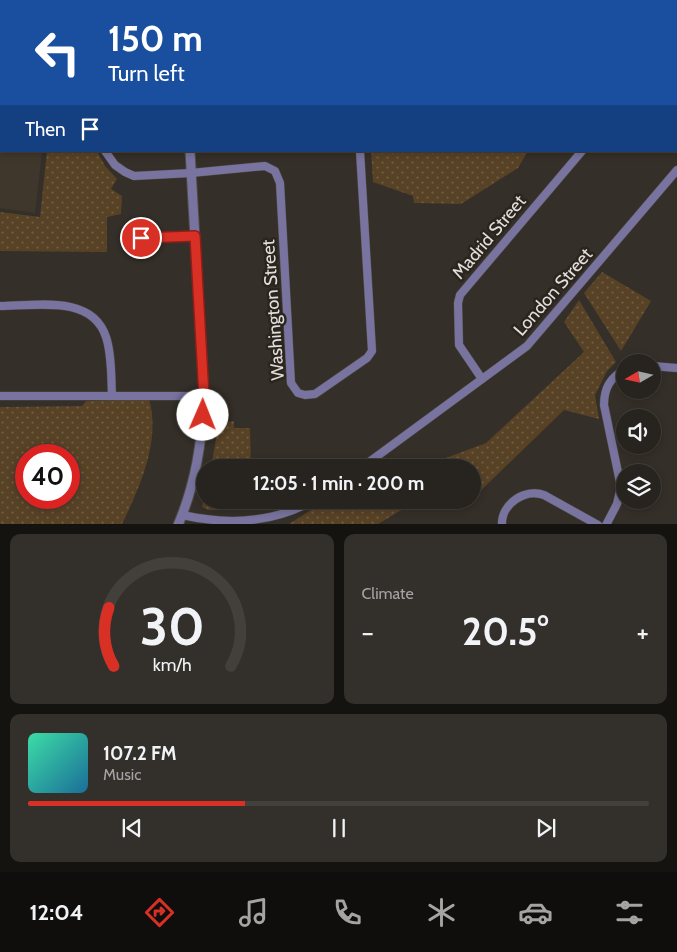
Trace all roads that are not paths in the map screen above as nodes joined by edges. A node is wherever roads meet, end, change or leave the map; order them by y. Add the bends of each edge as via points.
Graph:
1 (106, 152) edge
2 (190, 152) edge
3 (360, 152) edge
4 (581, 152) edge
5 (677, 170) edge
6 (191, 173) junction
7 (195, 236) junction
8 (124, 239) dead end
9 (0, 306) edge
10 (661, 367) edge
11 (677, 368) edge
12 (616, 375) edge
13 (482, 379) junction
14 (0, 396) edge
15 (112, 396) junction
16 (204, 396) junction
17 (373, 459) edge
18 (295, 509) edge
19 (182, 515) junction
20 (178, 524) edge
21 (502, 524) edge
22 (598, 524) edge
23 (606, 524) edge

1 - 6 street via 115,165 134,176
2 - 6 street
3 - 6 street, Washington Street via 372,351 367,358 310,395 298,393 291,383 279,176 265,166
4 - 13 street, Madrid Street via 460,295 459,345
5 - 13 street, London Street via 532,341
6 - 7 street
7 - 8 street
7 - 16 street
9 - 15 street via 67,305 93,317 106,338
10 - 11 street
12 - 23 street via 605,390 604,405 621,487 617,504
13 - 17 street, London Street
14 - 15 street
15 - 16 street
16 - 19 street via 200,454
18 - 19 street via 249,521 205,521
19 - 20 street
21 - 22 street via 504,511 511,503 520,496 536,493

